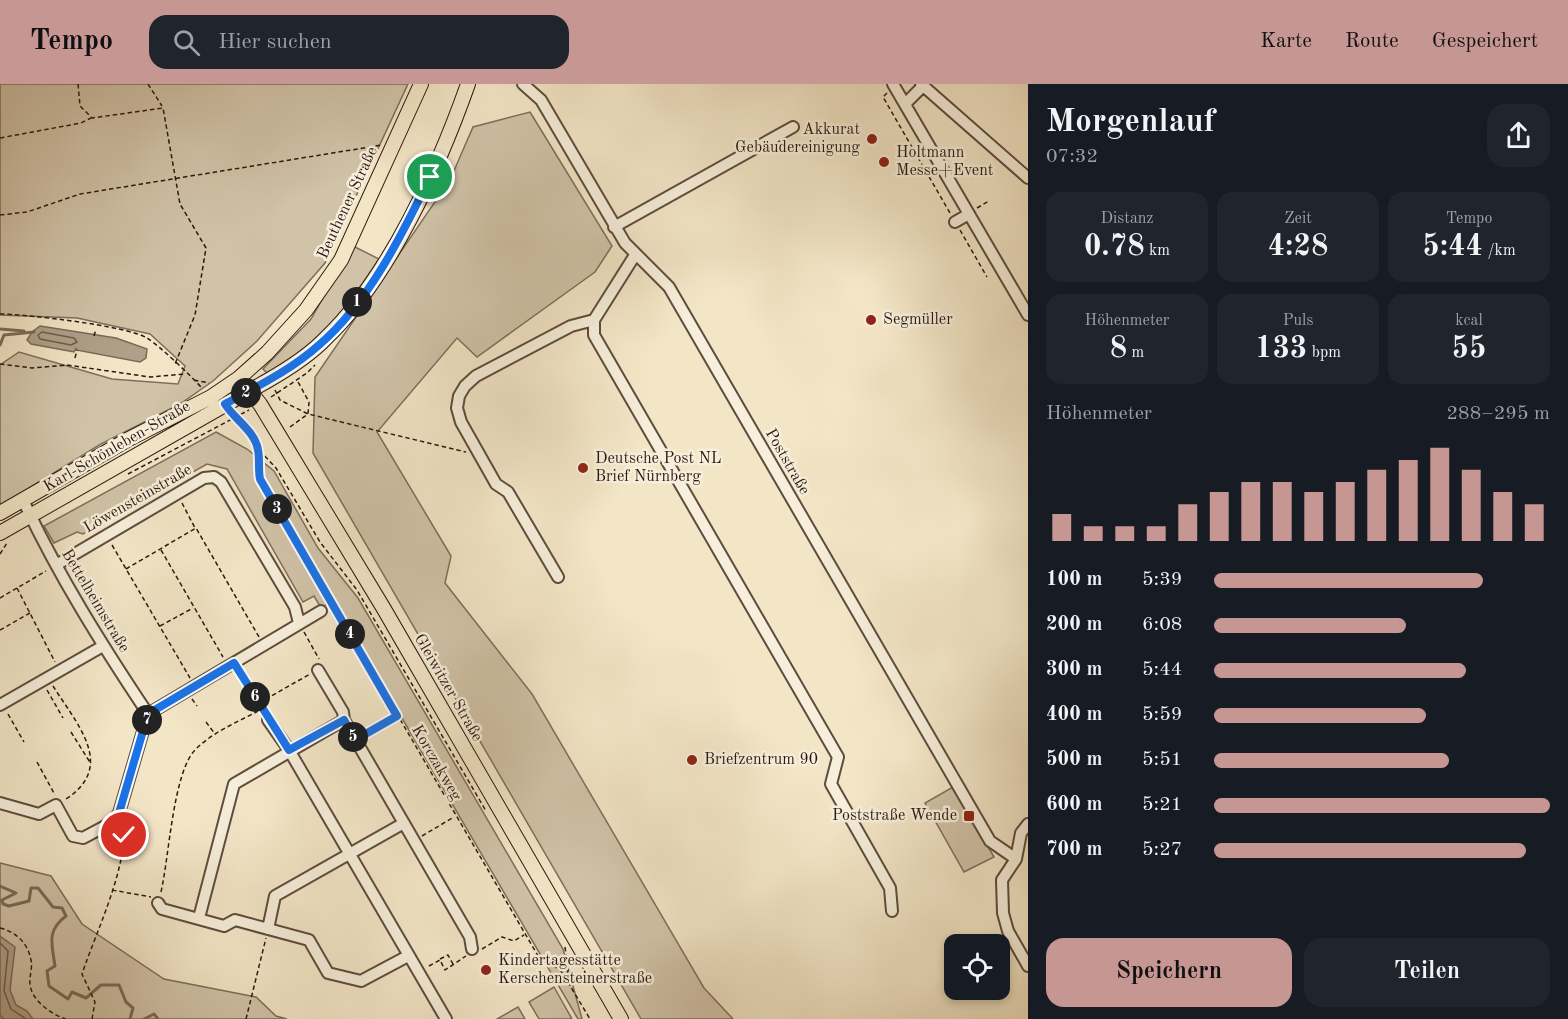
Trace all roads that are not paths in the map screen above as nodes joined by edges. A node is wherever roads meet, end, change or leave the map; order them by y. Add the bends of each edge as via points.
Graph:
1 (421, 84) edge
2 (468, 84) edge
3 (523, 84) edge
4 (922, 85) edge
5 (894, 86) edge
6 (905, 104) junction
7 (793, 127) dead end
8 (1028, 178) edge
9 (969, 214) junction
10 (956, 222) road end
11 (614, 227) junction
12 (635, 255) junction
13 (1028, 315) edge
14 (594, 320) junction
15 (239, 378) junction
16 (250, 390) junction
17 (222, 398) junction
18 (23, 500) junction
19 (0, 513) edge
20 (30, 516) junction
21 (0, 533) edge
22 (56, 565) junction
23 (558, 577) dead end
24 (321, 610) dead end
25 (299, 623) junction
26 (103, 646) junction
27 (318, 670) road end
28 (1, 704) edge
29 (148, 714) junction
30 (268, 720) road end
31 (344, 720) junction
32 (289, 750) junction
33 (0, 803) edge
34 (404, 823) junction
35 (1028, 824) edge
36 (350, 853) junction
37 (1016, 860) junction
38 (157, 902) road end
39 (892, 911) dead end
40 (199, 918) junction
41 (268, 929) junction
42 (472, 949) road end
43 (408, 957) junction
44 (1028, 966) edge
45 (446, 1019) edge
46 (621, 1019) edge

1 - 15 main road, Beuthener Straße via 344,254 327,282 285,334
2 - 16 main road via 423,192 362,296 319,345
3 - 11 street, Poststraße via 541,100
4 - 6 street
4 - 8 street
5 - 6 street
6 - 9 street
7 - 11 street
9 - 10 street
9 - 13 street
11 - 12 street, Poststraße
12 - 14 street
12 - 37 street, Poststraße via 669,287 990,841
14 - 23 street via 571,326 476,376 465,386 457,408 496,484 508,492
14 - 39 street via 594,335 602,352 838,757 831,784 890,888
15 - 16 main road, Gleiwitzer Straße
15 - 17 main road, Karl-Schönleben-Straße
16 - 17 main road, Karl-Schönleben-Straße
16 - 46 main road, Gleiwitzer Straße via 384,609
17 - 18 main road, Karl-Schönleben-Straße via 127,440
17 - 20 main road, Karl-Schönleben-Straße
18 - 19 main road, Karl-Schönleben-Straße
18 - 20 street, Bettelheimstraße
20 - 21 main road, Karl-Schönleben-Straße
20 - 22 street, Bettelheimstraße
22 - 25 street, Löwensteinstraße via 204,478 214,477 221,482 295,607
22 - 26 street, Bettelheimstraße
24 - 25 street
25 - 29 street
26 - 28 street
26 - 29 street, Bettelheimstraße
27 - 31 street
29 - 33 street via 113,822 83,838 74,836 56,805 39,814
30 - 32 street
31 - 32 street
31 - 34 street
32 - 36 street
32 - 40 street via 234,784
34 - 36 street
34 - 42 street via 470,937
35 - 37 street via 1021,833
36 - 41 street via 275,896
36 - 43 street
37 - 44 street via 1002,880 1003,913 1008,931
38 - 40 street via 162,909
40 - 41 street via 224,926 235,921
41 - 43 street via 309,940 328,973 361,981
43 - 45 street

